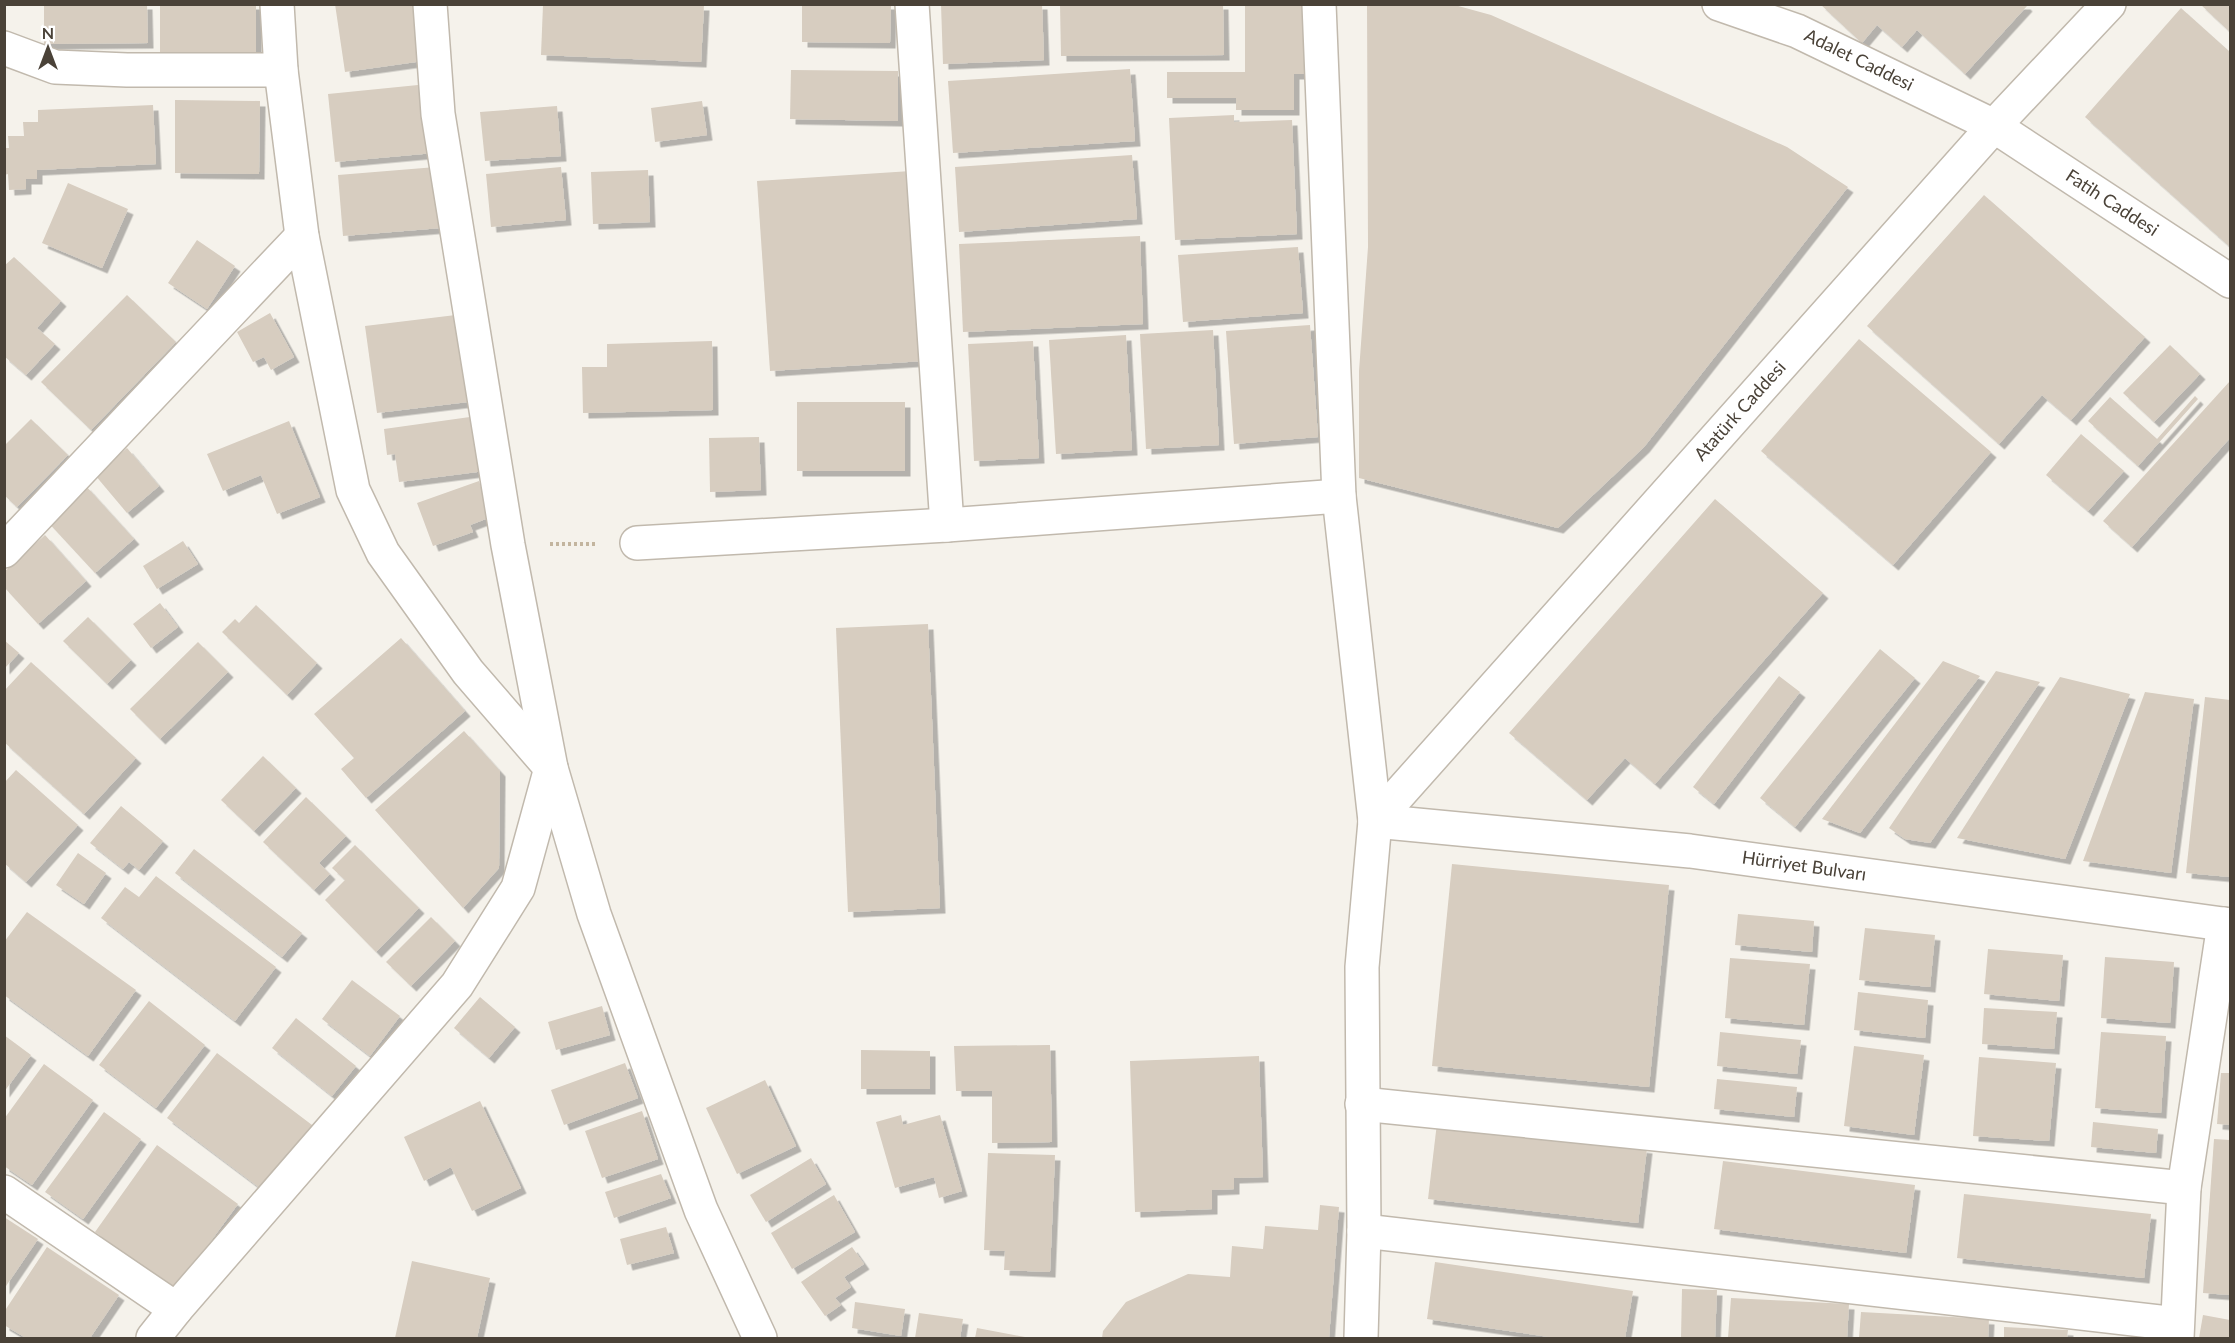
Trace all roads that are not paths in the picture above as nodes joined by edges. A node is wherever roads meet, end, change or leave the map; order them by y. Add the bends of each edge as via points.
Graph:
1 (277, 4) edge
2 (430, 4) edge
3 (912, 4) edge
4 (1319, 4) edge
5 (1719, 4) edge
6 (2109, 4) edge
7 (4, 48) edge
8 (281, 70) junction
9 (1994, 126) junction
10 (302, 236) junction
11 (2230, 281) edge
12 (1340, 496) junction
13 (947, 525) junction
14 (637, 543) road end
15 (4, 551) edge
16 (551, 768) junction
17 (1375, 821) junction
18 (2227, 924) edge
19 (1362, 1104) junction
20 (2184, 1188) junction
21 (4, 1192) edge
22 (1364, 1231) junction
23 (176, 1309) junction
24 (2177, 1331) edge
25 (153, 1338) edge
26 (760, 1338) edge
27 (1361, 1338) edge

1 - 8 street
2 - 16 street via 438,114 508,545
3 - 13 street
4 - 12 street
5 - 9 street, Adalet Caddesi via 1797,31
6 - 9 street, Atatürk Caddesi
7 - 8 street via 55,67
8 - 10 street
9 - 11 street, Fatih Caddesi
9 - 17 street, Atatürk Caddesi
10 - 15 street
10 - 16 street via 353,490 382,553 468,672
12 - 13 street
12 - 17 street
13 - 14 street
16 - 23 street via 518,888 458,985
16 - 26 street via 594,914 697,1199
17 - 18 street, Hürriyet Bulvarı via 1690,851
17 - 19 street via 1362,967
18 - 20 street
19 - 20 street
19 - 22 street
20 - 24 street
21 - 23 street
22 - 24 street
22 - 27 street
23 - 25 street

